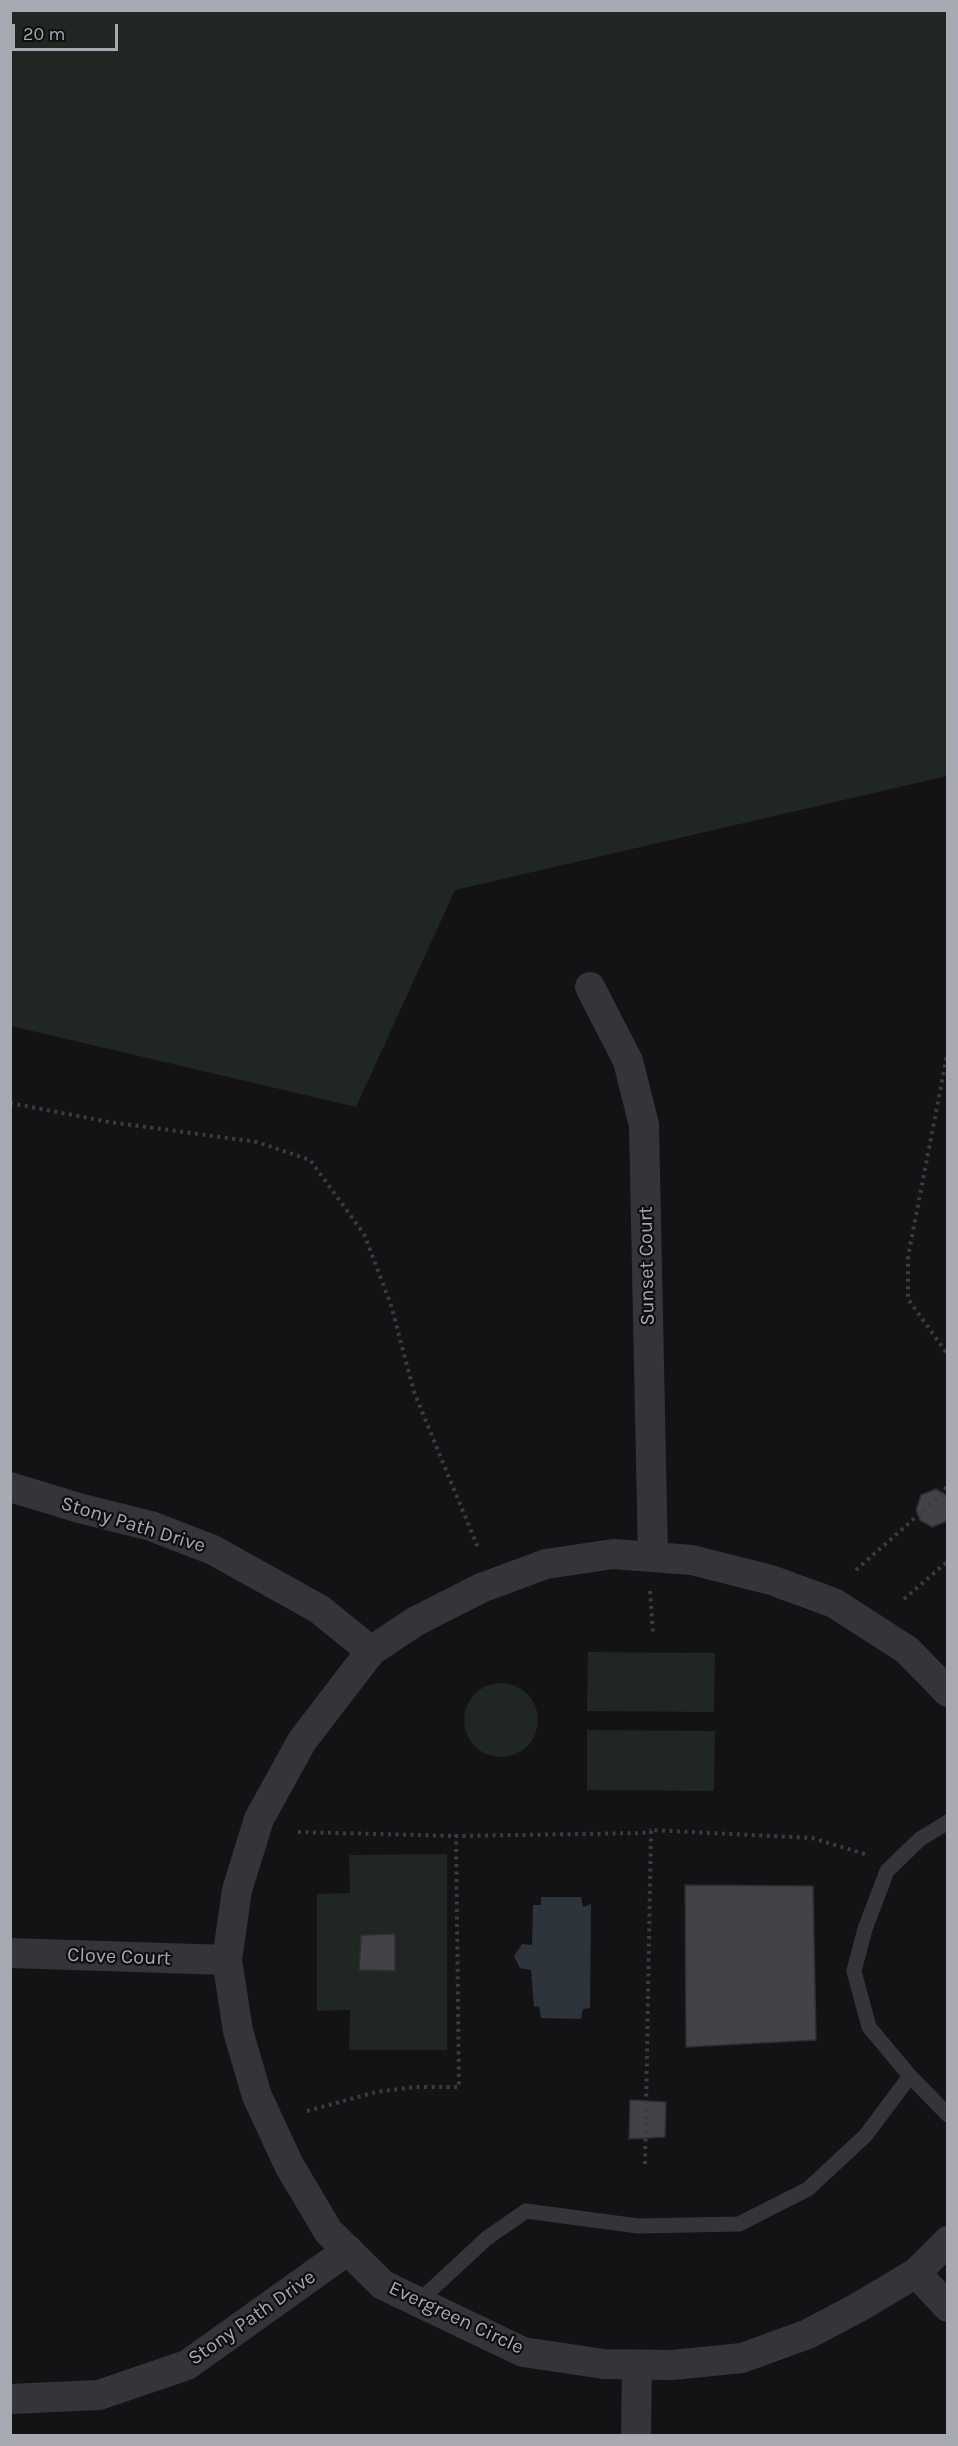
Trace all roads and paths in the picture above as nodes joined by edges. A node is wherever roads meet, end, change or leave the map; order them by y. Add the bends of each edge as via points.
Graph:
1 (590, 987) dead end
2 (948, 1050) edge
3 (10, 1103) edge
4 (948, 1355) edge
5 (948, 1483) edge
6 (10, 1487) edge
7 (478, 1548) dead end
8 (948, 1561) edge
9 (651, 1570) junction
10 (855, 1570) dead end
11 (904, 1599) dead end
12 (653, 1633) dead end
13 (371, 1650) junction
14 (948, 1692) edge
15 (948, 1822) edge
16 (651, 1830) junction
17 (298, 1832) dead end
18 (456, 1836) junction
19 (874, 1857) dead end
20 (10, 1953) edge
21 (227, 1960) junction
22 (910, 2076) junction
23 (307, 2111) dead end
24 (948, 2115) edge
25 (645, 2164) dead end
26 (948, 2241) edge
27 (348, 2250) junction
28 (916, 2273) junction
29 (418, 2302) junction
30 (948, 2307) edge
31 (637, 2365) junction
32 (10, 2399) edge
33 (636, 2436) edge

1 - 9 street, Sunset Court via 628,1061 644,1125
2 - 4 path via 908,1257 908,1299
3 - 7 path via 257,1143 310,1160 364,1234 391,1305 414,1392
5 - 10 path via 943,1493
6 - 13 street, Stony Path Drive via 151,1526 213,1550 319,1610
8 - 11 path
9 - 12 path
9 - 13 street, Evergreen Circle via 613,1554 546,1564 480,1588
9 - 14 street, Evergreen Circle via 692,1560 771,1580 834,1604 907,1650
13 - 21 street, Evergreen Circle via 302,1741 258,1819 237,1890
15 - 22 lane via 920,1839 887,1871 854,1971 868,2027
16 - 18 path
16 - 19 path via 812,1838
16 - 25 path
17 - 18 path
18 - 23 path via 459,2087 376,2092
20 - 21 street, Clove Court
21 - 27 street, Evergreen Circle via 238,2031 257,2096 289,2165 328,2231
22 - 24 lane
22 - 29 lane via 866,2135 808,2189 739,2224 638,2226 526,2211 487,2238
26 - 28 street, Evergreen Circle
27 - 29 street, Evergreen Circle via 383,2285
27 - 32 street, Stony Path Drive via 187,2365 99,2395
28 - 30 street
28 - 31 street, Evergreen Circle via 808,2334 742,2358
29 - 31 street, Evergreen Circle via 523,2352
31 - 33 street

